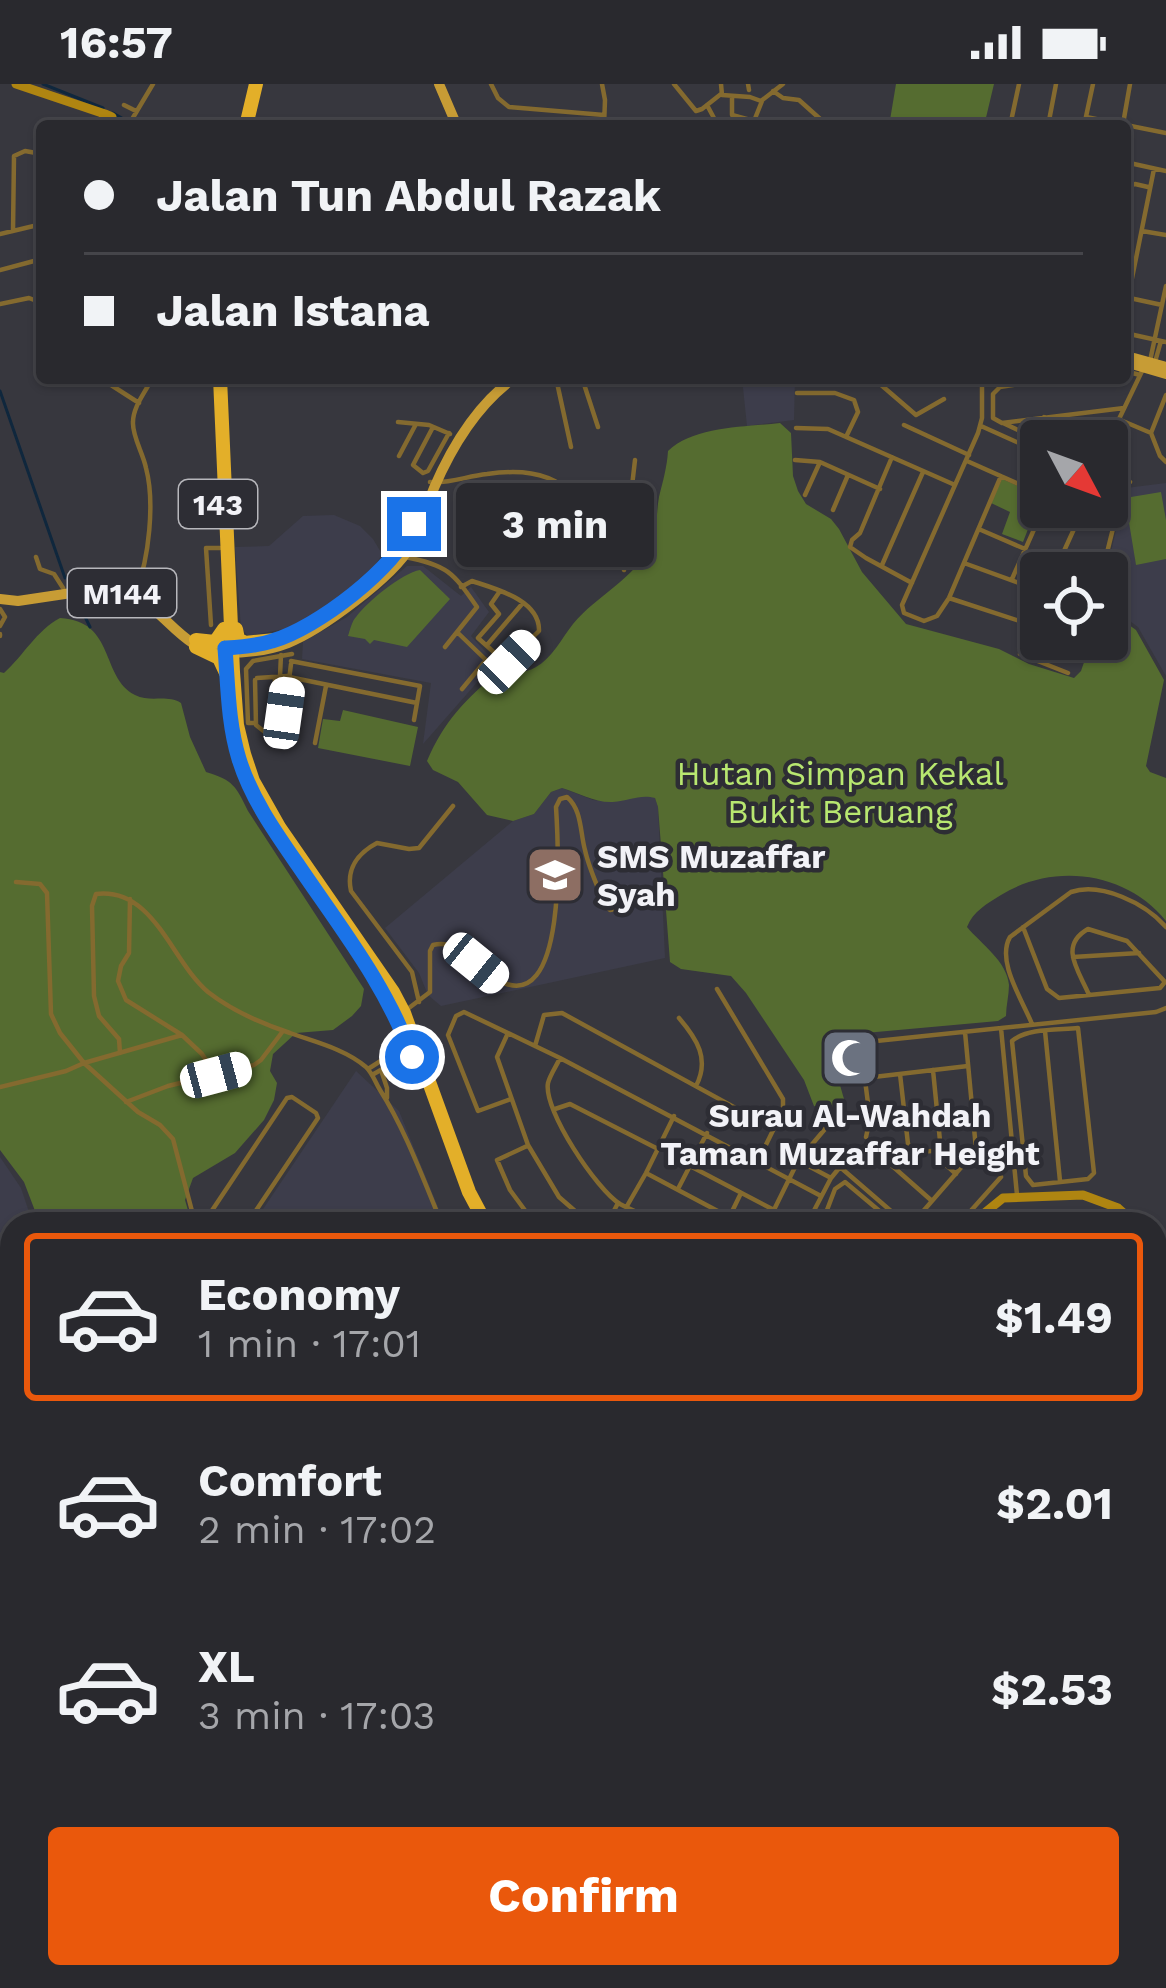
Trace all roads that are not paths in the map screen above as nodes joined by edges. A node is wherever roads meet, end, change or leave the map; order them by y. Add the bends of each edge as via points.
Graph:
1 (16, 84) edge
2 (153, 84) edge
3 (246, 84) edge
4 (256, 84) edge
5 (437, 84) edge
6 (491, 84) edge
7 (602, 84) edge
8 (674, 84) edge
9 (721, 84) edge
10 (783, 84) edge
11 (1019, 84) edge
12 (1056, 84) edge
13 (1093, 84) edge
14 (1130, 84) edge
15 (773, 91) junction
16 (721, 94) junction
17 (732, 96) junction
18 (762, 101) junction
19 (124, 105) dead end
20 (707, 105) junction
21 (136, 111) junction
22 (604, 116) junction
23 (1086, 117) junction
24 (108, 120) edge
25 (243, 120) edge
26 (244, 120) edge
27 (452, 120) edge
28 (604, 120) edge
29 (715, 120) edge
30 (746, 120) edge
31 (754, 120) edge
32 (821, 120) edge
33 (1011, 120) edge
34 (1049, 120) edge
35 (1085, 120) edge
36 (1102, 120) edge
37 (1124, 120) edge
38 (1131, 126) edge
39 (1166, 133) edge
40 (36, 153) edge
41 (1131, 163) edge
42 (1154, 169) junction
43 (1166, 171) edge
44 (1131, 185) edge
45 (1150, 187) junction
46 (12, 195) junction
47 (0, 198) edge
48 (36, 225) edge
49 (1142, 230) junction
50 (13, 231) junction
51 (0, 234) edge
52 (1166, 235) edge
53 (36, 261) edge
54 (0, 270) edge
55 (1131, 277) edge
56 (1166, 286) edge
57 (1131, 299) edge
58 (36, 301) edge
59 (0, 304) edge
60 (1162, 305) junction
61 (1166, 330) edge
62 (1131, 334) edge
63 (1161, 341) edge
64 (1154, 368) edge
65 (106, 384) edge
66 (149, 384) edge
67 (216, 384) edge
68 (216, 384) edge
69 (503, 384) edge
70 (504, 384) edge
71 (557, 384) edge
72 (585, 384) edge
73 (880, 384) edge
74 (983, 384) edge
75 (1018, 384) edge
76 (796, 393) dead end
77 (1166, 395) edge
78 (944, 399) dead end
79 (139, 403) junction
80 (1124, 408) junction
81 (1044, 417) junction
82 (1118, 418) joint
83 (1043, 420) edge
84 (398, 422) dead end
85 (1002, 423) junction
86 (416, 424) junction
87 (904, 425) dead end
88 (981, 426) junction
89 (433, 427) junction
90 (598, 427) dead end
91 (796, 428) dead end
92 (1020, 432) edge
93 (1151, 434) junction
94 (452, 435) junction
95 (846, 437) junction
96 (1020, 444) edge
97 (571, 447) dead end
98 (399, 456) dead end
99 (892, 457) junction
100 (968, 458) junction
101 (635, 460) dead end
102 (796, 460) dead end
103 (820, 462) junction
104 (1166, 462) edge
105 (923, 472) junction
106 (848, 475) junction
107 (1001, 476) junction
108 (433, 483) junction
109 (955, 485) junction
110 (1020, 485) edge
111 (880, 489) junction
112 (805, 495) dead end
113 (833, 510) dead end
114 (414, 524) junction
115 (1034, 528) edge
116 (979, 529) junction
117 (608, 541) junction
118 (1025, 549) junction
119 (36, 556) dead end
120 (404, 556) junction
121 (964, 563) junction
122 (881, 567) junction
123 (624, 570) dead end
124 (378, 573) junction
125 (1011, 580) junction
126 (230, 582) junction
127 (913, 583) junction
128 (1020, 583) edge
129 (463, 587) junction
130 (64, 588) junction
131 (136, 591) junction
132 (500, 591) junction
133 (0, 596) edge
134 (949, 598) junction
135 (523, 602) junction
136 (0, 609) edge
137 (1020, 621) edge
138 (218, 627) junction
139 (0, 632) edge
140 (457, 632) junction
141 (196, 643) junction
142 (487, 645) junction
143 (445, 647) dead end
144 (277, 648) junction
145 (229, 650) junction
146 (293, 652) junction
147 (1035, 660) edge
148 (1068, 673) dead end
149 (235, 676) junction
150 (278, 676) junction
151 (289, 677) junction
152 (255, 680) junction
153 (326, 686) junction
154 (461, 689) dead end
155 (417, 703) junction
156 (414, 720) dead end
157 (256, 723) junction
158 (282, 736) dead end
159 (315, 743) dead end
160 (453, 806) dead end
161 (16, 882) dead end
162 (130, 899) junction
163 (626, 907) dead end
164 (1023, 927) junction
165 (1166, 927) edge
166 (1139, 953) junction
167 (1073, 957) junction
168 (1165, 982) edge
169 (717, 989) dead end
170 (1089, 994) junction
171 (419, 1002) junction
172 (1166, 1008) edge
173 (400, 1015) junction
174 (679, 1018) dead end
175 (1032, 1024) junction
176 (1000, 1028) junction
177 (283, 1031) junction
178 (1045, 1031) junction
179 (965, 1032) junction
180 (508, 1033) junction
181 (182, 1035) junction
182 (860, 1041) junction
183 (412, 1046) junction
184 (535, 1046) junction
185 (828, 1046) dead end
186 (120, 1053) junction
187 (560, 1058) junction
188 (84, 1063) junction
189 (968, 1066) junction
190 (381, 1070) junction
191 (933, 1070) junction
192 (370, 1072) junction
193 (900, 1074) junction
194 (216, 1075) junction
195 (865, 1078) junction
196 (696, 1086) junction
197 (0, 1087) edge
198 (387, 1098) junction
199 (511, 1099) junction
200 (127, 1102) junction
201 (554, 1109) junction
202 (674, 1116) junction
203 (774, 1129) junction
204 (825, 1129) dead end
205 (706, 1133) junction
206 (866, 1136) dead end
207 (528, 1145) junction
208 (658, 1149) junction
209 (976, 1149) junction
210 (941, 1151) junction
211 (1014, 1152) junction
212 (1023, 1154) junction
213 (849, 1156) dead end
214 (758, 1161) junction
215 (798, 1161) junction
216 (965, 1163) dead end
217 (890, 1164) dead end
218 (945, 1164) dead end
219 (690, 1166) junction
220 (840, 1166) junction
221 (646, 1173) junction
222 (956, 1174) junction
223 (1001, 1177) dead end
224 (831, 1178) junction
225 (789, 1179) junction
226 (1060, 1182) junction
227 (678, 1190) junction
228 (741, 1193) junction
229 (821, 1196) junction
230 (1018, 1198) junction
231 (932, 1201) junction
232 (618, 1203) junction
233 (627, 1206) junction
234 (774, 1210) joint
235 (191, 1212) edge
236 (209, 1212) edge
237 (255, 1212) edge
238 (437, 1212) edge
239 (477, 1212) edge
240 (526, 1212) edge
241 (577, 1212) edge
242 (614, 1212) edge
243 (635, 1212) edge
244 (715, 1212) edge
245 (732, 1212) edge
246 (813, 1212) edge
247 (829, 1212) edge
248 (881, 1212) edge
249 (895, 1212) edge
250 (921, 1212) edge
251 (969, 1212) edge
252 (992, 1212) edge
253 (1112, 1212) edge

1 - 24 main road
2 - 21 street
3 - 25 highway
4 - 26 highway
5 - 27 main road
6 - 22 street via 509,106
7 - 22 street
8 - 20 street via 693,110
9 - 16 street
10 - 15 street
11 - 33 street
12 - 34 street
13 - 23 street
14 - 37 street
15 - 18 street
15 - 32 street
16 - 17 street
16 - 20 street
17 - 18 street
17 - 30 street via 733,115
18 - 31 street
19 - 21 street
20 - 29 street
21 - 24 street
22 - 28 street
23 - 35 street
23 - 36 street
38 - 39 street
40 - 46 street via 14,156
41 - 42 street
42 - 43 street
42 - 45 street
44 - 45 street
45 - 49 street
46 - 47 street
46 - 50 street
48 - 50 street
49 - 52 street
49 - 55 street
50 - 51 street
53 - 54 street
56 - 60 street
57 - 60 street
58 - 59 street
60 - 63 street
61 - 63 street
62 - 63 street
63 - 64 street
64 - 80 street
65 - 79 street
66 - 79 street
67 - 138 highway, 143
68 - 126 highway, 143
69 - 94 main road, M144
70 - 108 main road, M144
71 - 97 street
72 - 90 street
73 - 78 street via 916,415
74 - 88 street
75 - 85 street via 995,390 992,414
76 - 95 street via 854,400 858,412
77 - 93 street
79 - 131 street via 133,422 150,498
80 - 81 street
80 - 82 street
81 - 83 street
81 - 85 street
82 - 93 street
84 - 86 street
85 - 92 street
86 - 89 street
86 - 98 street
87 - 100 street
88 - 96 street
88 - 100 street
89 - 94 street
89 - 94 street via 413,465 423,473
91 - 95 street
93 - 104 street
94 - 108 main road, M144
95 - 99 street
99 - 105 street
99 - 111 street
100 - 107 street
100 - 109 street
101 - 117 street via 628,521
102 - 103 street
103 - 106 street
103 - 112 street
105 - 109 street
105 - 122 street
106 - 111 street
106 - 113 street
107 - 110 street
107 - 116 street
108 - 114 main road, M144
108 - 117 street via 538,473 577,497
108 - 120 main road, M144
109 - 127 street
111 - 122 street via 850,543
114 - 120 main road
114 - 124 main road, M144
115 - 118 street
116 - 118 street
116 - 121 street
117 - 123 street
118 - 125 street
119 - 130 street
120 - 124 main road
120 - 129 street
120 - 146 main road, M144
121 - 125 street
121 - 134 street
122 - 127 street
124 - 144 main road, M144
125 - 128 street
126 - 144 highway via 238,639
126 - 145 highway, 143
127 - 134 street via 901,609 913,618 931,620
129 - 132 street via 472,581
129 - 140 street via 477,607
130 - 131 main road, M144 via 98,583
130 - 133 main road, M144
131 - 141 main road, M144
132 - 135 street
132 - 142 street via 491,604 499,614 478,638
133 - 141 main road, M144 via 110,590 134,596
134 - 137 street
135 - 142 street
135 - 142 street via 539,631 506,663
136 - 139 street
138 - 141 highway via 215,642
138 - 145 highway, 143
140 - 143 street
140 - 154 street via 486,660
141 - 145 main road, M144
141 - 149 highway
144 - 145 main road, M144
144 - 146 main road, M144
144 - 149 highway via 243,655
144 - 150 street
145 - 149 highway, 143
146 - 151 street
146 - 155 street via 421,686
147 - 148 street
149 - 152 street
149 - 157 street via 248,723
149 - 173 highway, 143 via 237,725 253,781 393,992
150 - 151 street
150 - 152 street
150 - 157 street via 274,729 262,732
151 - 153 street
151 - 158 street
152 - 157 street
153 - 155 street
153 - 159 street
155 - 156 street
160 - 171 street via 419,848 377,843 349,877 351,891 412,972
161 - 188 street via 40,884 47,893 51,1014
162 - 177 street via 200,984
162 - 181 street via 129,952 118,981 126,1000
162 - 186 street via 102,892 92,906 94,996
163 - 171 street via 605,905 577,809 560,799 558,908 539,970 509,985 456,947 433,945 431,988
164 - 165 street via 1070,892 1089,888 1145,908
164 - 170 street via 1050,993
164 - 175 street via 1004,955
166 - 167 street
166 - 167 street via 1124,939 1088,929 1073,940
166 - 168 street
167 - 170 street
168 - 170 street
169 - 203 street via 783,1099
171 - 173 street
172 - 175 street
173 - 183 highway, 143
174 - 196 street via 704,1060
175 - 176 street
176 - 179 street
176 - 211 street
177 - 192 street
177 - 194 street via 261,1060
178 - 212 street via 1012,1041
178 - 226 street
178 - 226 street via 1078,1028 1094,1170 1088,1179
179 - 182 street
179 - 189 street
180 - 184 street
180 - 199 street via 497,1058
180 - 199 street via 464,1012 448,1035 478,1112
181 - 186 street
181 - 194 street
182 - 185 street
182 - 195 street
183 - 190 street
183 - 192 street
183 - 239 highway, 143
184 - 187 street
184 - 196 street via 544,1015 562,1013
186 - 188 street
187 - 201 street via 548,1082
187 - 202 street
188 - 197 street
188 - 200 street
189 - 191 street
189 - 209 street
190 - 192 street
190 - 198 street
191 - 193 street
191 - 210 street
192 - 198 street
193 - 195 street
193 - 210 street via 908,1147
194 - 200 street
195 - 206 street
196 - 203 street
198 - 238 street
199 - 207 street
200 - 235 street via 169,1132
201 - 208 street via 570,1105
201 - 232 street via 585,1169
202 - 205 street
202 - 208 street
203 - 214 street
204 - 215 street
205 - 214 street
205 - 219 street
207 - 240 street via 497,1160
207 - 241 street
208 - 221 street
209 - 210 street
209 - 211 street
211 - 212 street
211 - 230 street
212 - 226 street via 1030,1184
213 - 220 street
214 - 225 street
215 - 224 street
215 - 225 street
216 - 222 street
217 - 231 street
218 - 222 street
219 - 227 street
219 - 228 street
220 - 224 street
220 - 249 street
221 - 227 street
221 - 233 street
222 - 231 street
223 - 251 street
224 - 229 street
225 - 229 street
225 - 234 street
227 - 244 street
228 - 234 street
228 - 245 street
229 - 246 street
230 - 252 main road
230 - 253 main road via 1085,1201
231 - 250 street
232 - 233 street
232 - 242 street
233 - 243 street
236 - 237 street via 292,1097 318,1118
247 - 248 street via 845,1182

